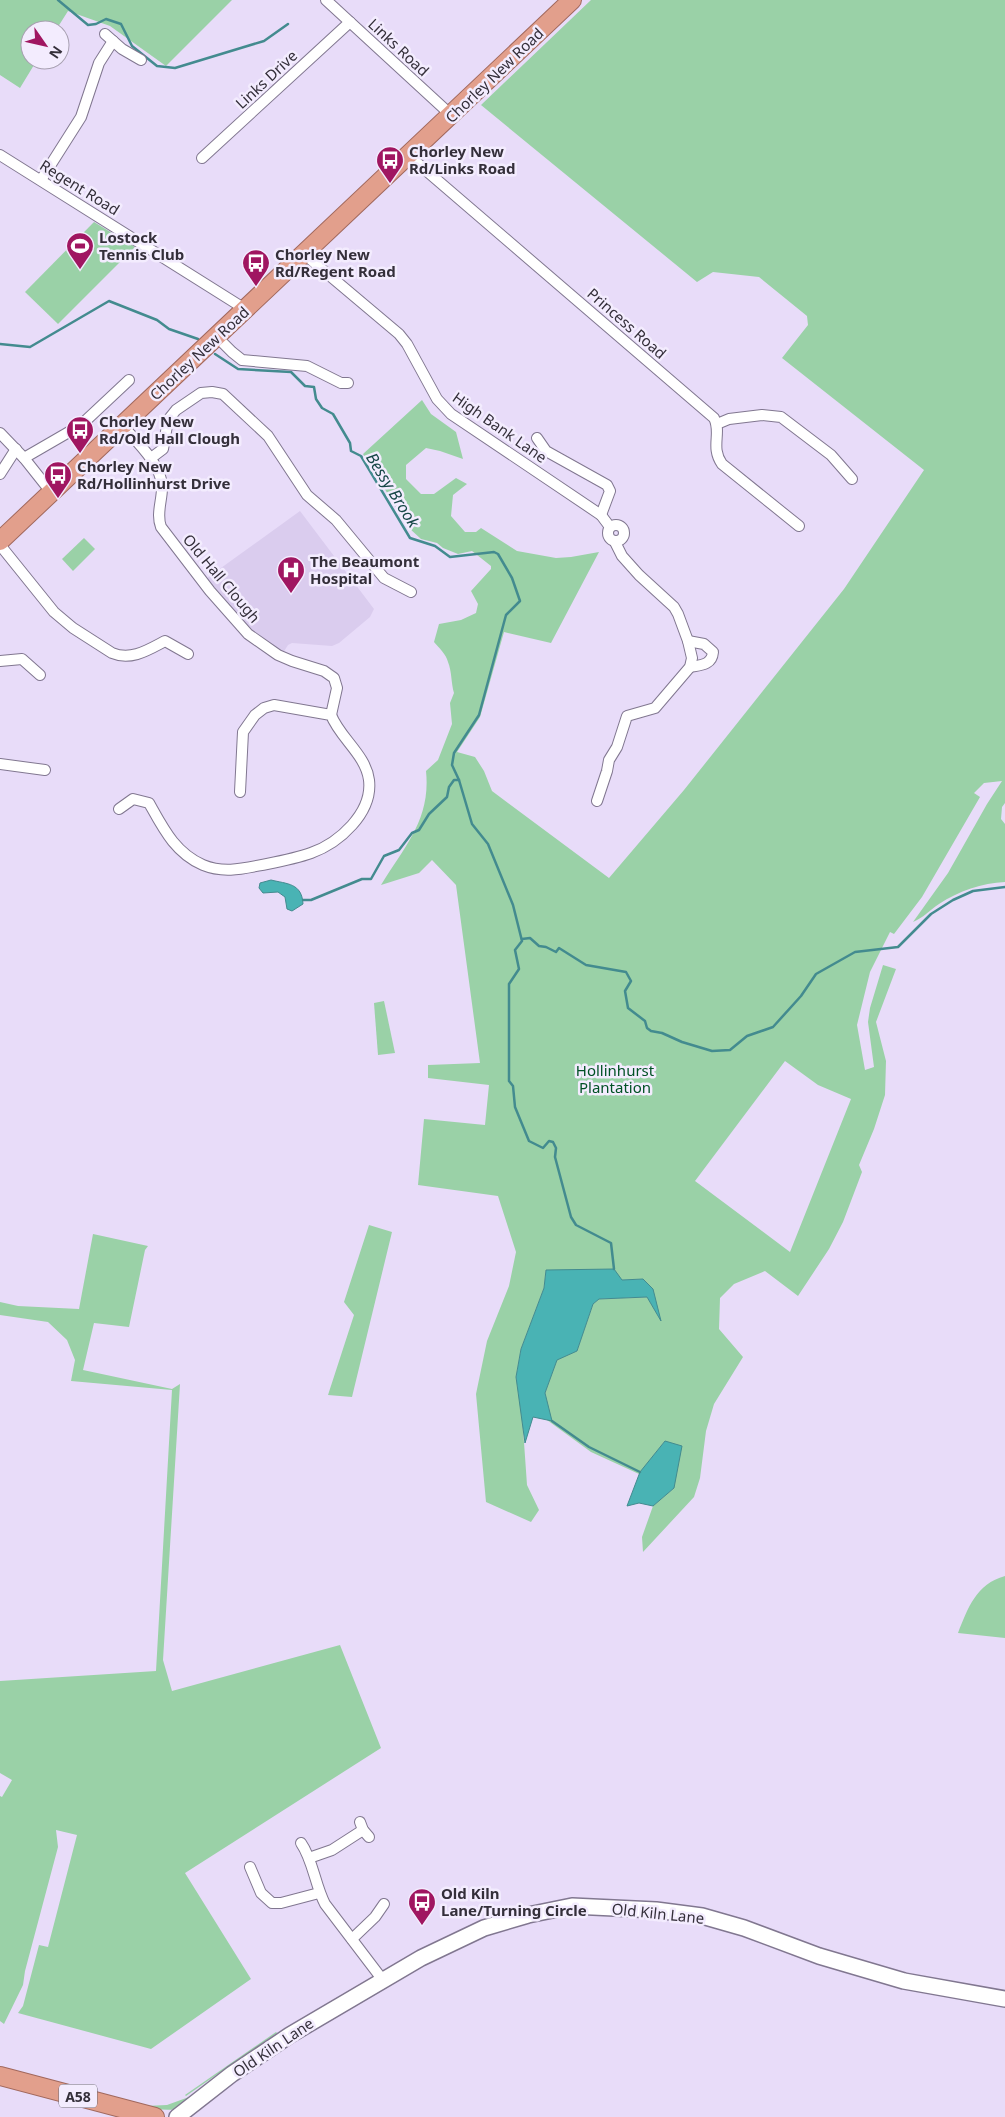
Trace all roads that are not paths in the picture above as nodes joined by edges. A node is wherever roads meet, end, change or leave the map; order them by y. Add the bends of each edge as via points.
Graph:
1 (326, 0) edge
2 (572, 0) edge
3 (350, 22) junction
4 (141, 60) dead end
5 (74, 103) dead end
6 (85, 107) junction
7 (451, 115) junction
8 (0, 154) edge
9 (408, 156) junction
10 (202, 158) dead end
11 (41, 180) junction
12 (304, 254) junction
13 (245, 309) junction
14 (216, 336) junction
15 (123, 382) dead end
16 (350, 383) dead end
17 (717, 424) junction
18 (122, 425) junction
19 (0, 433) edge
20 (537, 438) dead end
21 (16, 449) junction
22 (24, 458) junction
23 (151, 458) junction
24 (0, 474) edge
25 (853, 479) dead end
26 (51, 492) junction
27 (601, 515) junction
28 (799, 526) dead end
29 (0, 540) edge
30 (0, 545) edge
31 (411, 592) dead end
32 (688, 641) junction
33 (188, 654) dead end
34 (0, 661) edge
35 (690, 667) junction
36 (40, 675) dead end
37 (331, 715) junction
38 (0, 764) edge
39 (45, 770) dead end
40 (240, 792) dead end
41 (597, 801) dead end
42 (119, 809) dead end
43 (364, 1830) dead end
44 (301, 1843) dead end
45 (309, 1858) junction
46 (250, 1867) dead end
47 (319, 1893) junction
48 (384, 1904) dead end
49 (352, 1939) junction
50 (382, 1979) junction
51 (1005, 1999) edge
52 (0, 2076) edge
53 (155, 2117) edge
54 (177, 2117) edge

1 - 3 street, Links Road
2 - 7 highway, Chorley New Road
3 - 7 street, Links Road
3 - 10 street, Links Drive
4 - 6 street via 122,50 109,37
5 - 6 street
6 - 11 street
7 - 9 highway, Chorley New Road
8 - 11 street, Regent Road
9 - 12 highway, Chorley New Road
9 - 17 street, Princess Road via 714,418
11 - 13 street, Regent Road
12 - 13 highway, Chorley New Road
12 - 27 street, High Bank Lane via 399,334 437,399 451,414
13 - 14 highway, Chorley New Road
14 - 16 street via 242,360 307,366 341,383
14 - 18 highway, Chorley New Road
15 - 22 street via 81,425
17 - 25 street via 729,419 762,415 781,417 831,455
17 - 28 street via 716,450 722,464
18 - 23 street, Old Hall Clough
18 - 26 highway, Chorley New Road
19 - 21 street
20 - 27 street via 546,451 607,485 610,491
21 - 22 street
21 - 24 street
22 - 26 street
23 - 31 street via 163,449 168,420 176,410 201,394 223,394 268,436 307,495 336,520 384,578
23 - 37 street, Old Hall Clough via 162,484 158,518 161,527 248,634 272,651 334,678 337,688
26 - 29 highway, Chorley New Road
27 - 32 street, High Bank Lane via 610,527 618,525 624,530 623,538 616,542 622,556 674,607
30 - 33 street via 54,612 112,653 135,655 166,641
32 - 35 street, High Bank Lane via 692,658
32 - 35 street via 704,644 713,652 706,664
34 - 36 street via 22,659
35 - 41 street via 655,708 627,716
37 - 40 street via 274,705 255,715 243,732
37 - 42 street via 365,768 369,790 362,810 348,830 312,853 236,870 216,868 196,862 173,843 150,803 133,799
38 - 39 street
43 - 45 street via 332,1850
44 - 45 street
45 - 47 street
46 - 47 street via 251,1880 272,1902 281,1903
47 - 49 street
48 - 49 street via 378,1919
49 - 50 street
50 - 51 main road, Old Kiln Lane via 484,1928 528,1915 580,1906 702,1916 904,1981
50 - 54 main road, Old Kiln Lane via 232,2074
52 - 53 highway, A58

